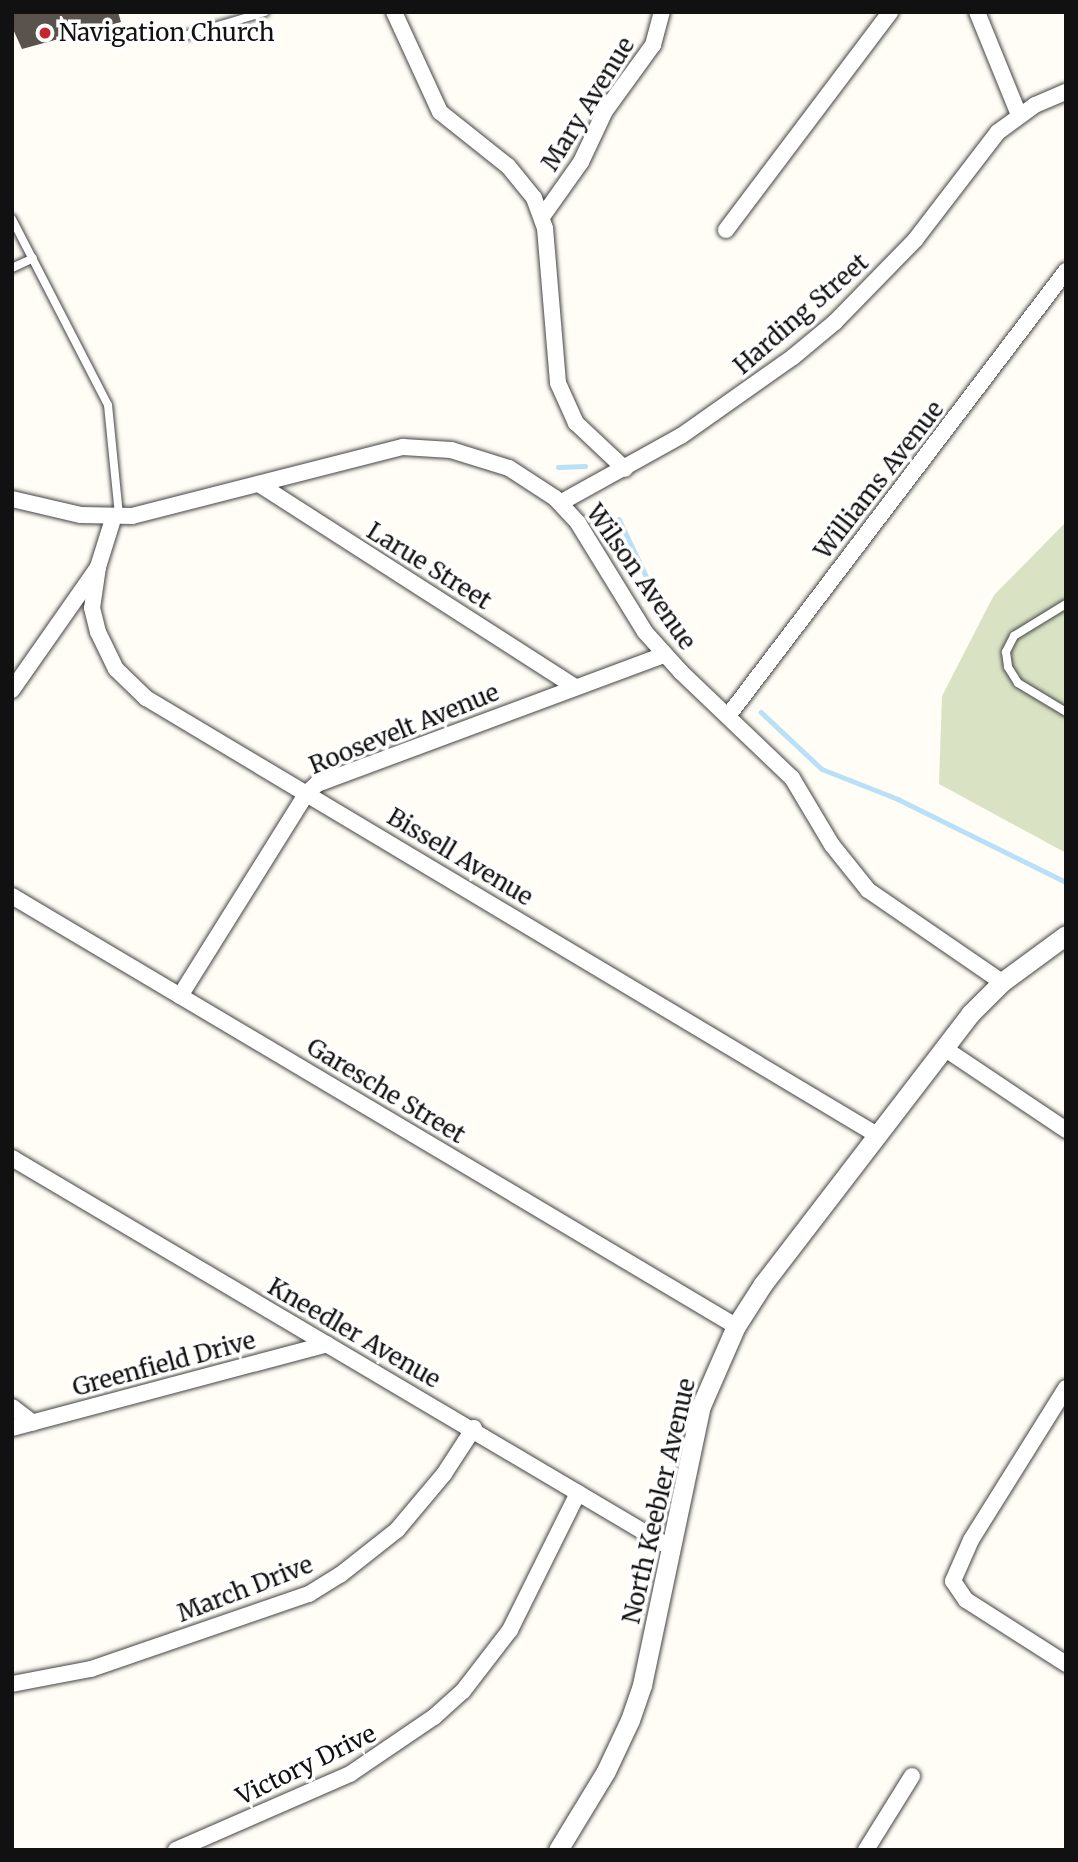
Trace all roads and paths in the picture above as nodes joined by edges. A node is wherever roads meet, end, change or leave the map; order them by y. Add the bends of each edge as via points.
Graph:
1 (265, 12) edge
2 (394, 12) edge
3 (662, 12) edge
4 (890, 12) edge
5 (976, 12) edge
6 (184, 36) dead end
7 (1066, 92) edge
8 (1019, 115) junction
9 (542, 217) junction
10 (12, 219) edge
11 (726, 230) dead end
12 (33, 258) junction
13 (12, 268) edge
14 (1066, 271) edge
15 (625, 469) junction
16 (259, 484) junction
17 (12, 499) edge
18 (560, 503) junction
19 (116, 516) junction
20 (97, 567) junction
21 (1066, 604) edge
22 (664, 655) junction
23 (575, 687) junction
24 (12, 690) edge
25 (1066, 712) edge
26 (728, 716) junction
27 (307, 793) junction
28 (12, 896) edge
29 (1066, 935) edge
30 (1002, 982) junction
31 (180, 996) junction
32 (944, 1048) junction
33 (1066, 1130) edge
34 (877, 1135) junction
35 (12, 1158) edge
36 (736, 1325) junction
37 (327, 1344) junction
38 (1066, 1388) edge
39 (12, 1407) edge
40 (33, 1423) junction
41 (12, 1428) edge
42 (474, 1428) junction
43 (578, 1493) junction
44 (671, 1548) junction
45 (1066, 1664) edge
46 (12, 1684) edge
47 (912, 1776) dead end
48 (176, 1850) edge
49 (558, 1850) edge
50 (866, 1850) edge

1 - 6 lane
2 - 9 street via 440,112 508,166
3 - 9 street, Mary Avenue via 653,46 605,111 581,162
4 - 11 street
5 - 8 street
7 - 8 street, Harding Street
8 - 15 street, Harding Street via 982,151 915,240 832,324 738,398
9 - 15 street via 558,383 590,441
10 - 12 lane
12 - 13 lane
12 - 19 lane via 108,405
14 - 26 street, Williams Avenue
15 - 18 street, Harding Street
16 - 18 street, Wilson Avenue via 385,449 427,447 481,457 509,468
16 - 19 street, Wilson Avenue via 160,512
16 - 23 street, Larue Street
17 - 19 street, Wilson Avenue via 52,510
18 - 22 street, Wilson Avenue via 598,550 635,617
19 - 20 street
20 - 24 street
20 - 27 street, Bissell Avenue via 92,608 98,632 130,684
21 - 25 lane via 1014,636 1006,652 1008,667 1018,683
22 - 23 street, Roosevelt Avenue
22 - 26 street, Wilson Avenue
23 - 27 street, Roosevelt Avenue via 329,779
26 - 30 street, Wilson Avenue via 792,778 832,845 868,890
27 - 31 street, Roosevelt Avenue
27 - 34 street, Bissell Avenue
28 - 31 street, Garesche Street
29 - 30 street, North Keebler Avenue
30 - 32 street, North Keebler Avenue
31 - 36 street, Garesche Street
32 - 33 street
32 - 34 street, North Keebler Avenue
34 - 36 street, North Keebler Avenue
35 - 37 street, Kneedler Avenue
36 - 44 street, North Keebler Avenue via 701,1406
37 - 40 street, Greenfield Drive
37 - 42 street, Kneedler Avenue
38 - 45 street via 971,1540 953,1581 966,1601
39 - 40 street
40 - 41 street, Greenfield Drive
42 - 43 street, Kneedler Avenue
42 - 46 street, March Drive via 444,1474 397,1530 340,1576 309,1594 91,1669
43 - 44 street, Kneedler Avenue
43 - 48 street, Victory Drive via 510,1630 435,1717 361,1768
44 - 49 street, North Keebler Avenue via 630,1720 606,1771
47 - 50 street

